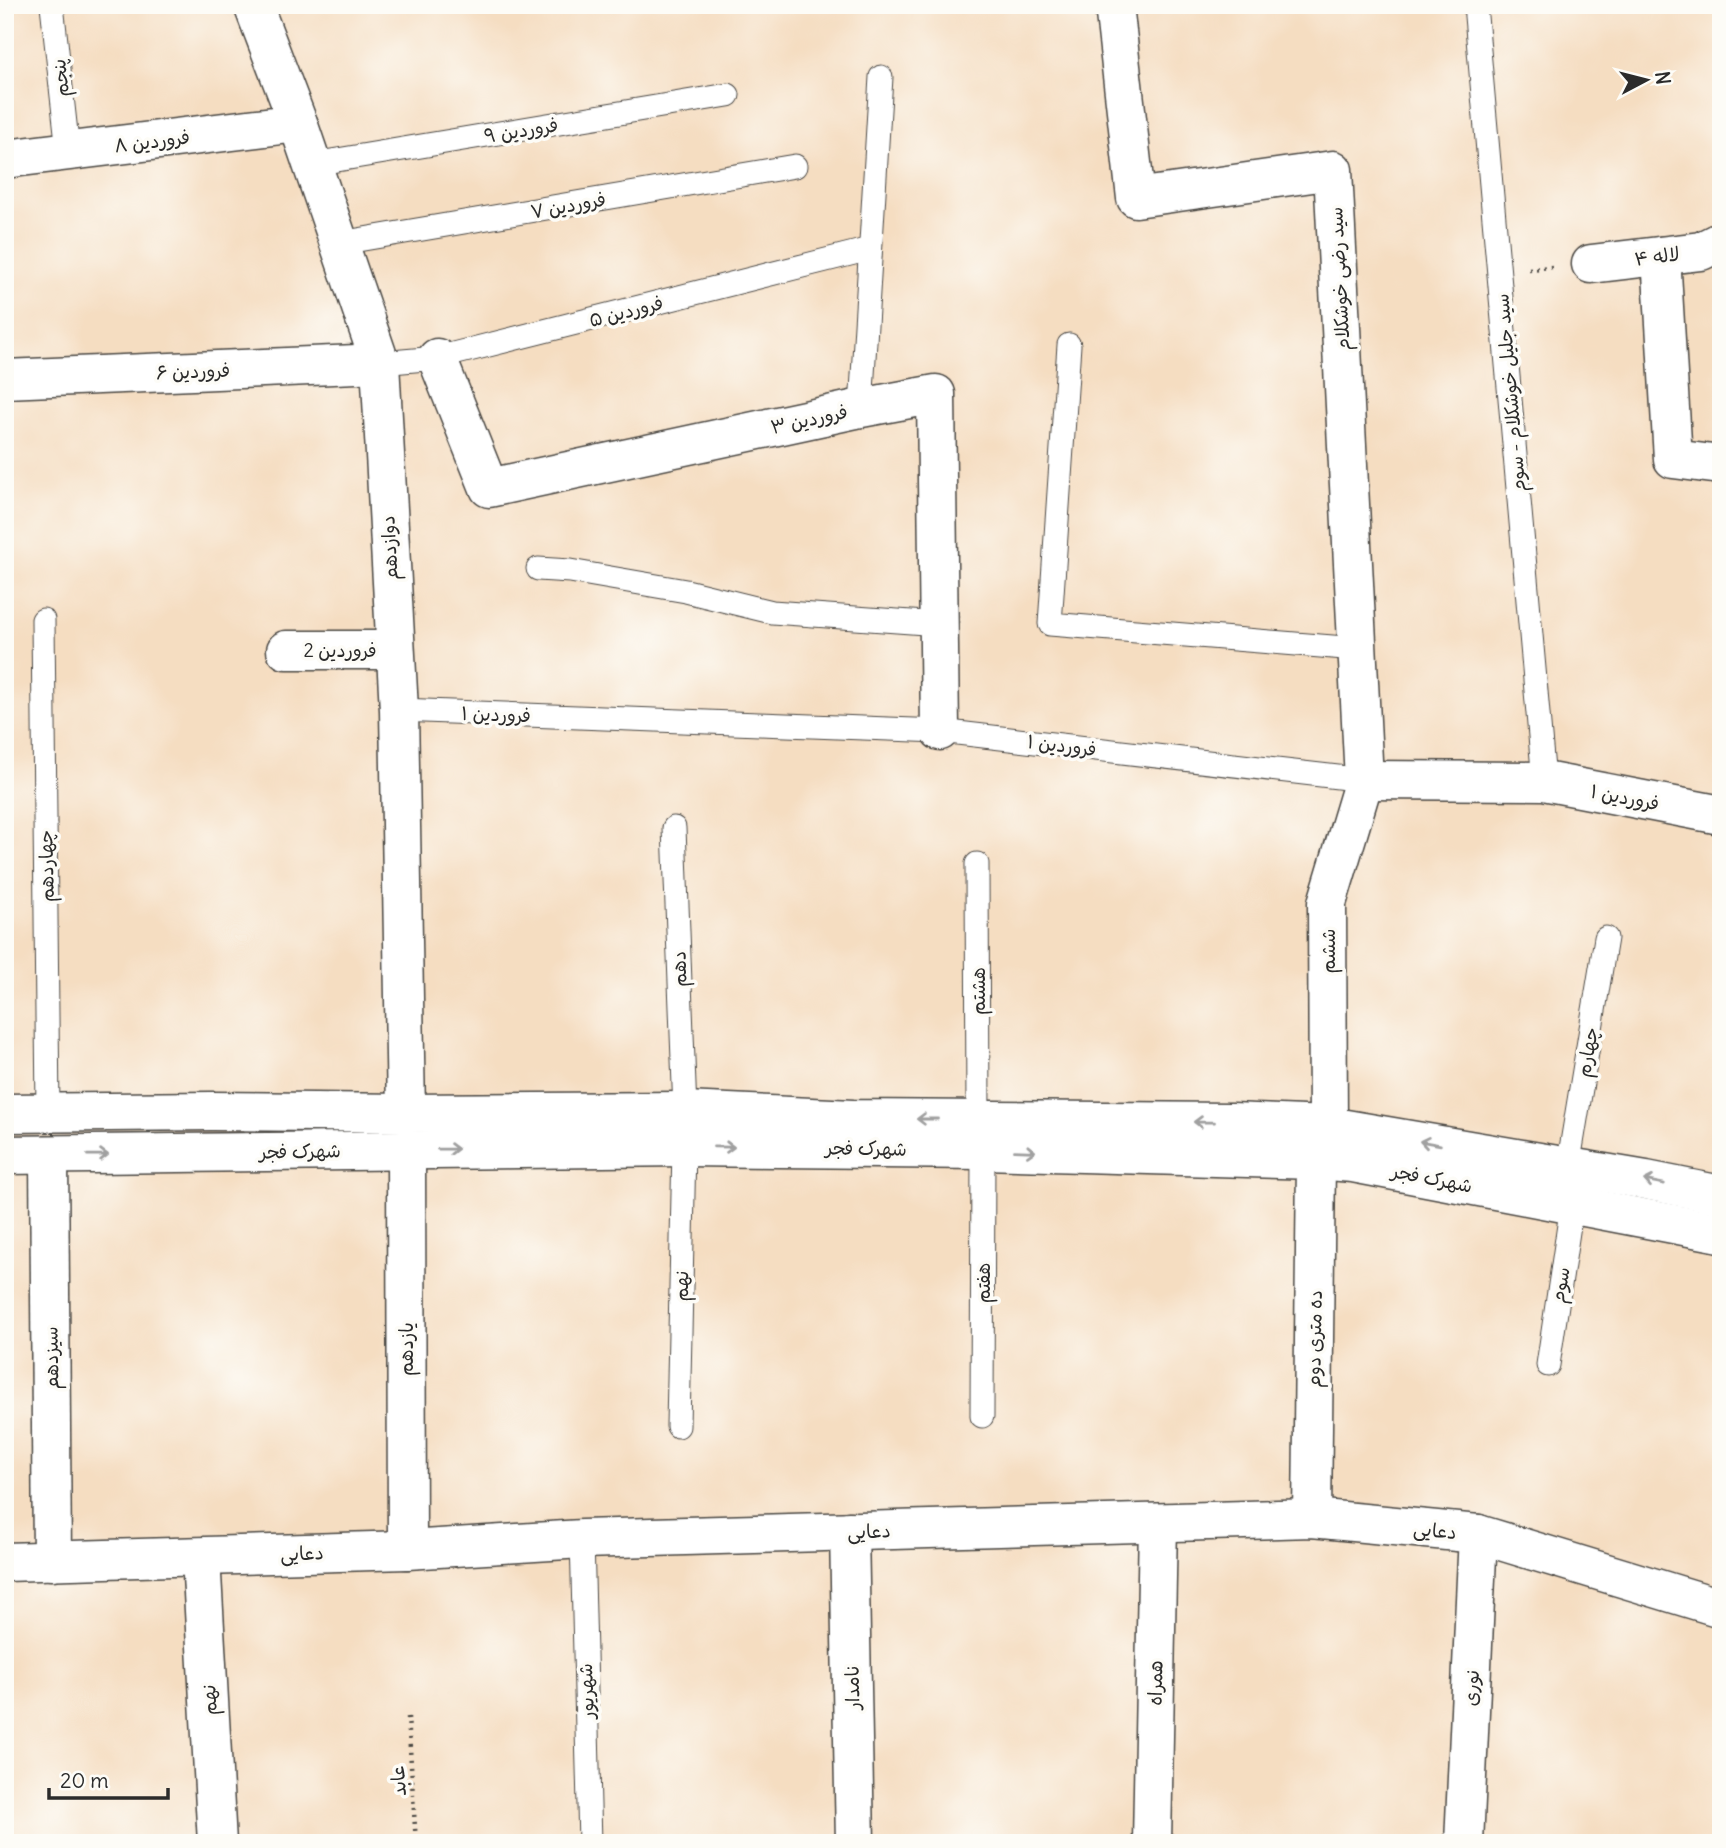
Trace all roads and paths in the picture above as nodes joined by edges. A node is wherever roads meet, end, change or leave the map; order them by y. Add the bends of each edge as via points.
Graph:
1 (52, 5) edge
2 (253, 5) edge
3 (1114, 5) edge
4 (1475, 5) edge
5 (881, 77) dead end
6 (729, 95) dead end
7 (299, 122) junction
8 (68, 151) junction
9 (5, 159) edge
10 (313, 164) junction
11 (796, 166) dead end
12 (1721, 241) edge
13 (340, 243) junction
14 (870, 249) junction
15 (1661, 256) junction
16 (1591, 264) joint
17 (1498, 272) junction
18 (1069, 345) dead end
19 (437, 358) junction
20 (380, 363) junction
21 (5, 379) edge
22 (861, 408) junction
23 (1721, 465) edge
24 (538, 569) dead end
25 (43, 620) dead end
26 (939, 624) junction
27 (1357, 649) junction
28 (286, 650) dead end
29 (394, 650) junction
30 (399, 710) junction
31 (940, 731) junction
32 (1364, 780) junction
33 (1544, 781) junction
34 (1721, 815) edge
35 (674, 828) dead end
36 (977, 864) dead end
37 (1606, 938) dead end
38 (5, 1113) edge
39 (48, 1113) junction
40 (685, 1129) junction
41 (406, 1131) junction
42 (981, 1134) junction
43 (1322, 1143) junction
44 (5, 1155) edge
45 (49, 1156) junction
46 (1568, 1167) junction
47 (1721, 1195) edge
48 (1572, 1205) junction
49 (1721, 1234) edge
50 (1548, 1365) dead end
51 (982, 1416) dead end
52 (678, 1426) dead end
53 (1312, 1518) junction
54 (1158, 1523) junction
55 (849, 1531) junction
56 (1478, 1534) junction
57 (582, 1539) junction
58 (407, 1550) junction
59 (201, 1557) junction
60 (52, 1561) junction
61 (5, 1562) edge
62 (1721, 1608) edge
63 (408, 1717) dead end
64 (217, 1843) edge
65 (416, 1843) edge
66 (590, 1843) edge
67 (855, 1843) edge
68 (1152, 1843) edge
69 (1464, 1843) edge

1 - 8 lane, پنجم
2 - 7 street, دوازدهم
3 - 27 street, سید رضی خوشکلام via 1136,198 1333,170
4 - 17 lane, سید جلیل خوشکلام - سوم
5 - 14 lane
6 - 10 lane, فروردین ۹
7 - 8 street, فروردین ۸
7 - 10 street, دوازدهم
8 - 9 street, فروردین ۸
10 - 13 street, دوازدهم
11 - 13 lane, فروردین ۷
12 - 15 street, لاله ۴ via 1702,251
13 - 20 street, دوازدهم
14 - 19 lane, فروردین ۵
14 - 22 lane
15 - 16 street, لاله ۴
15 - 23 street via 1673,459
16 - 17 path
17 - 33 lane, سید جلیل خوشکلام - سوم
18 - 27 lane via 1050,624
19 - 20 lane, فروردین ۵
19 - 22 street, فروردین ۳ via 489,488
20 - 21 street, فروردین ۶
20 - 29 street, دوازدهم
22 - 26 street, فروردین ۳ via 936,394
24 - 26 lane via 685,591 772,612
25 - 39 lane, چهاردهم
26 - 31 street, فروردین ۳
27 - 32 street, سید رضی خوشکلام
28 - 29 street, فروردین 2
29 - 30 street, دوازدهم
30 - 31 lane, فروردین ۱
30 - 41 street, دوازدهم
31 - 32 lane, فروردین ۱
32 - 33 street, فروردین ۱
32 - 43 street, ششم via 1327,903
33 - 34 street, فروردین ۱
35 - 40 lane, دهم
36 - 42 lane, هشتم
37 - 46 lane, چهارم
38 - 39 street, شهرک فجر
39 - 41 street, شهرک فجر via 212,1111
39 - 45 street, سیزدهم
40 - 41 street, شهرک فجر
40 - 42 street, شهرک فجر via 853,1119
40 - 52 lane, نهم
45 -> 41 street, شهرک فجر
41 - 58 street, یازدهم
42 - 43 street, شهرک فجر via 1232,1122
42 - 51 lane, هفتم
46 -> 43 street, شهرک فجر
43 - 48 street, شهرک فجر via 1353,1163
43 - 53 street, ده متری دوم
44 - 45 street, شهرک فجر
45 - 60 street, سیزدهم
47 -> 46 street, شهرک فجر
48 - 49 street, شهرک فجر
48 - 50 lane, سوم
53 - 54 street, دعایی
53 - 56 street, دعایی
54 - 55 street, دعایی
54 - 68 street, همراه
55 - 57 street, دعایی
55 - 67 street, نامدار
56 - 62 street, دعایی
56 - 69 street, نوری
57 - 58 street, دعایی
57 - 66 lane, شهریور
58 - 59 street, دعایی
59 - 60 street, دعایی
59 - 64 street, نهم
60 - 61 street, دعایی
63 - 65 path, عابد

